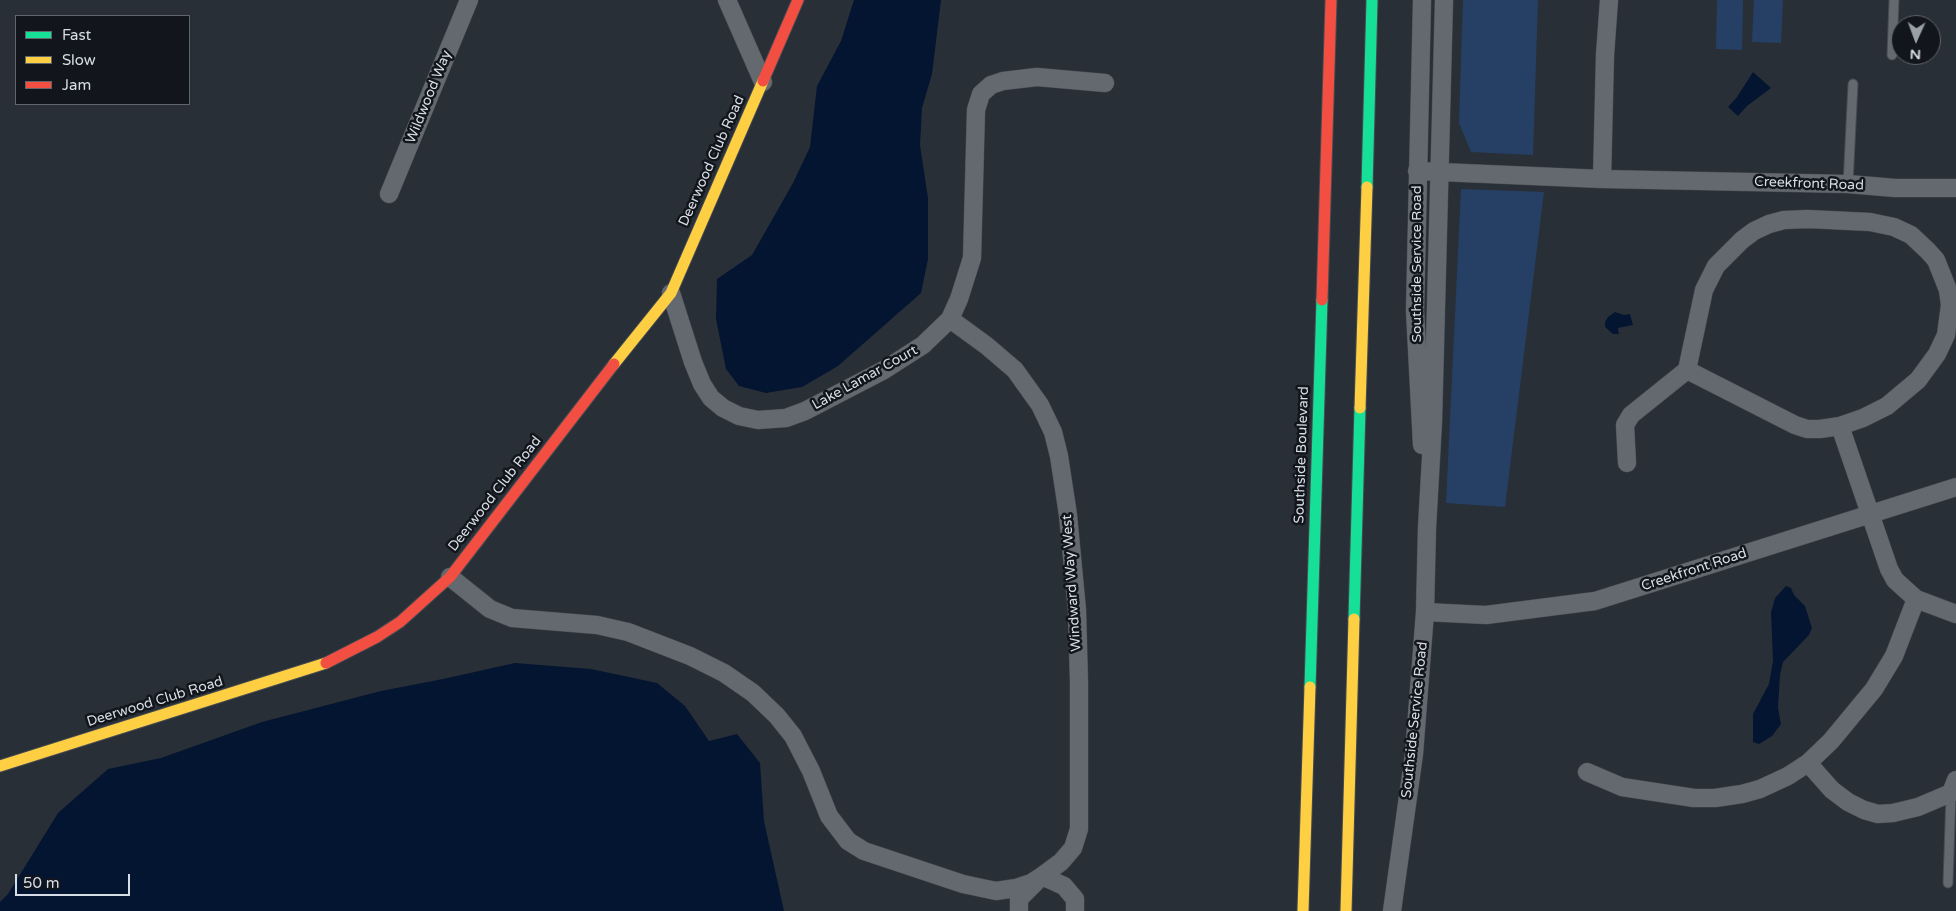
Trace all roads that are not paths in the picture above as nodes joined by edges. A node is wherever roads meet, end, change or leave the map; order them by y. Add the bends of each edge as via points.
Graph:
1 (469, 0) edge
2 (727, 0) edge
3 (798, 0) edge
4 (1331, 0) edge
5 (1372, 0) edge
6 (1422, 0) edge
7 (1444, 0) edge
8 (1609, 0) edge
9 (1894, 0) edge
10 (1893, 15) edge
11 (763, 82) junction
12 (1105, 83) dead end
13 (1853, 84) dead end
14 (1417, 171) junction
15 (1440, 172) junction
16 (1602, 179) junction
17 (1848, 184) junction
18 (1956, 188) edge
19 (389, 194) dead end
20 (672, 293) junction
21 (950, 319) junction
22 (1687, 370) junction
23 (1840, 426) junction
24 (1627, 463) dead end
25 (1956, 487) edge
26 (1870, 513) junction
27 (1427, 528) junction
28 (450, 577) junction
29 (1916, 599) junction
30 (1425, 612) junction
31 (1956, 614) edge
32 (1808, 763) junction
33 (0, 766) edge
34 (1588, 772) dead end
35 (1954, 788) edge
36 (1042, 876) junction
37 (1948, 884) dead end
38 (1019, 911) edge
39 (1075, 911) edge
40 (1303, 911) edge
41 (1346, 911) edge
42 (1392, 911) edge

1 - 19 street, Wildwood Way
2 - 11 street
3 - 11 main road, Deerwood Club Road
4 - 40 main road, Southside Boulevard
5 - 41 main road
6 - 14 street, Southside Service Road
7 - 15 street, Southside Service Road
8 - 16 street
9 - 10 lane
11 - 20 main road, Deerwood Club Road
12 - 21 street, Lake Lamar Court via 1036,77 997,83 981,94 976,110 972,258
13 - 17 lane
14 - 15 street, Creekfront Road
14 - 27 street, Southside Service Road via 1414,311
15 - 16 street, Creekfront Road
15 - 27 street, Southside Service Road via 1434,412
16 - 17 street, Creekfront Road
17 - 18 street, Creekfront Road
20 - 21 street, Lake Lamar Court via 693,362 711,398 739,416 758,420 786,418 875,375 923,345
20 - 28 main road, Deerwood Club Road
21 - 36 street, Windward Way West via 1015,370 1040,405 1053,432 1059,456 1077,610 1079,829 1073,848
22 - 23 street via 1796,426 1820,429
22 - 23 street via 1704,290 1716,266 1754,231 1784,220 1808,219 1870,222 1894,227 1911,235 1928,250 1943,274 1950,305 1946,336 1928,368 1906,391 1887,406
22 - 24 street via 1631,415 1625,425
23 - 26 street
25 - 26 street, Creekfront Road
26 - 29 street via 1889,569 1895,580
26 - 30 street, Creekfront Road via 1595,601 1486,615
27 - 30 street, Southside Service Road
28 - 33 main road, Deerwood Club Road via 400,622 336,659
28 - 36 street via 490,608 512,618 628,632 724,673 752,693 782,722 800,750 829,816 848,841 864,851 963,884 996,891 1016,888
29 - 31 street
29 - 32 street via 1894,656 1874,689 1852,718
30 - 42 street, Southside Service Road via 1414,754
32 - 34 street via 1760,789 1715,798 1622,787
32 - 35 street via 1832,790 1848,802 1878,814 1918,808
35 - 37 lane
36 - 38 street via 1019,899
36 - 39 street via 1064,886 1075,899

